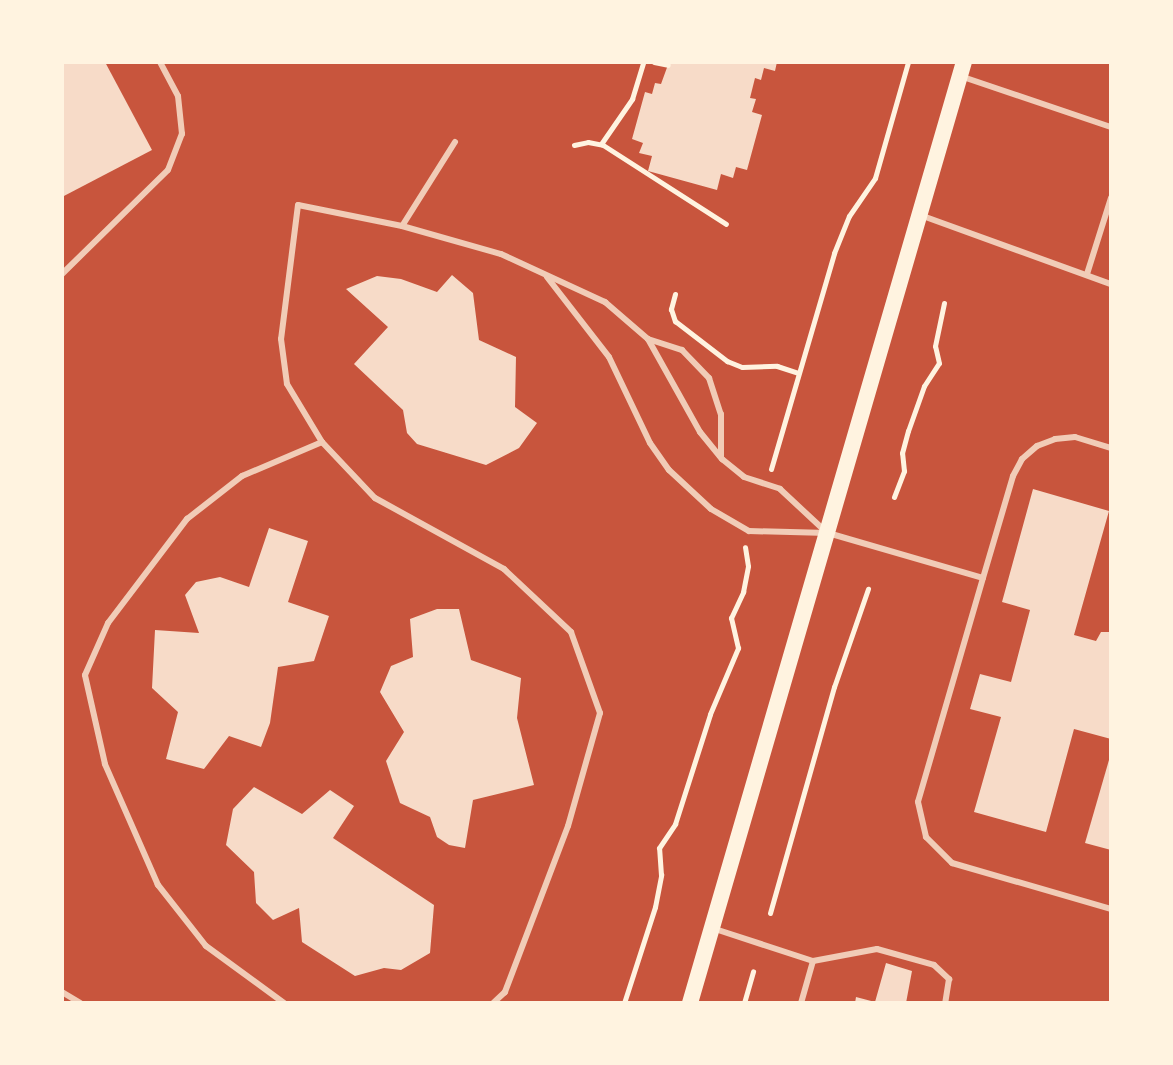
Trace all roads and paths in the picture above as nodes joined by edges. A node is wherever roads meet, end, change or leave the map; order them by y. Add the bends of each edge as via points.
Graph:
1 (160, 62) edge
2 (643, 62) edge
3 (654, 62) edge
4 (908, 62) edge
5 (668, 65) dead end
6 (962, 69) edge
7 (1111, 127) edge
8 (455, 142) dead end
9 (601, 144) junction
10 (574, 145) dead end
11 (1111, 198) edge
12 (920, 215) junction
13 (726, 224) dead end
14 (402, 226) junction
15 (62, 274) edge
16 (1087, 274) junction
17 (547, 277) junction
18 (1111, 284) edge
19 (675, 294) dead end
20 (944, 303) dead end
21 (648, 339) junction
22 (798, 373) junction
23 (322, 442) junction
24 (1111, 448) edge
25 (722, 459) junction
26 (770, 470) dead end
27 (894, 497) dead end
28 (828, 533) junction
29 (744, 546) dead end
30 (983, 578) junction
31 (868, 589) dead end
32 (1111, 909) edge
33 (770, 913) dead end
34 (712, 928) junction
35 (813, 961) junction
36 (753, 971) dead end
37 (62, 992) edge
38 (80, 1003) edge
39 (284, 1003) edge
40 (493, 1003) edge
41 (624, 1003) edge
42 (690, 1003) edge
43 (744, 1003) edge
44 (801, 1003) edge
45 (945, 1003) edge

1 - 15 lane via 178,96 182,134 168,170
2 - 9 path via 632,99
3 - 5 path
4 - 22 path via 875,178 840,235
6 - 7 lane
6 - 12 main road
8 - 14 lane
9 - 10 path
9 - 13 path
11 - 16 lane
12 - 16 lane
12 - 28 main road
14 - 17 lane via 501,254
14 - 23 lane via 298,205 281,339 287,384
16 - 18 lane
17 - 21 lane via 605,302
17 - 28 lane via 609,357 650,443 684,487 749,531
19 - 22 path via 675,321 727,361
20 - 27 path via 935,346 939,363 924,386 908,431 904,471
21 - 25 lane via 700,432
21 - 25 lane via 682,350 709,378 721,414
22 - 26 path
23 - 39 lane via 242,476 187,519 108,623 85,675 105,764 158,885 206,946
23 - 40 lane via 375,498 504,569 571,632 600,713 568,826 505,992
24 - 30 lane via 1075,437 1055,439 1022,459
25 - 28 lane via 744,477 780,489
28 - 30 lane
28 - 34 main road
29 - 41 path via 748,566 731,618 738,648 710,714 675,824 659,848 660,886
30 - 32 lane via 918,802 926,837 952,863
31 - 33 path via 834,687
34 - 35 lane
34 - 42 main road
35 - 44 lane
35 - 45 lane via 877,949 934,965 949,979
36 - 43 path
37 - 38 lane

